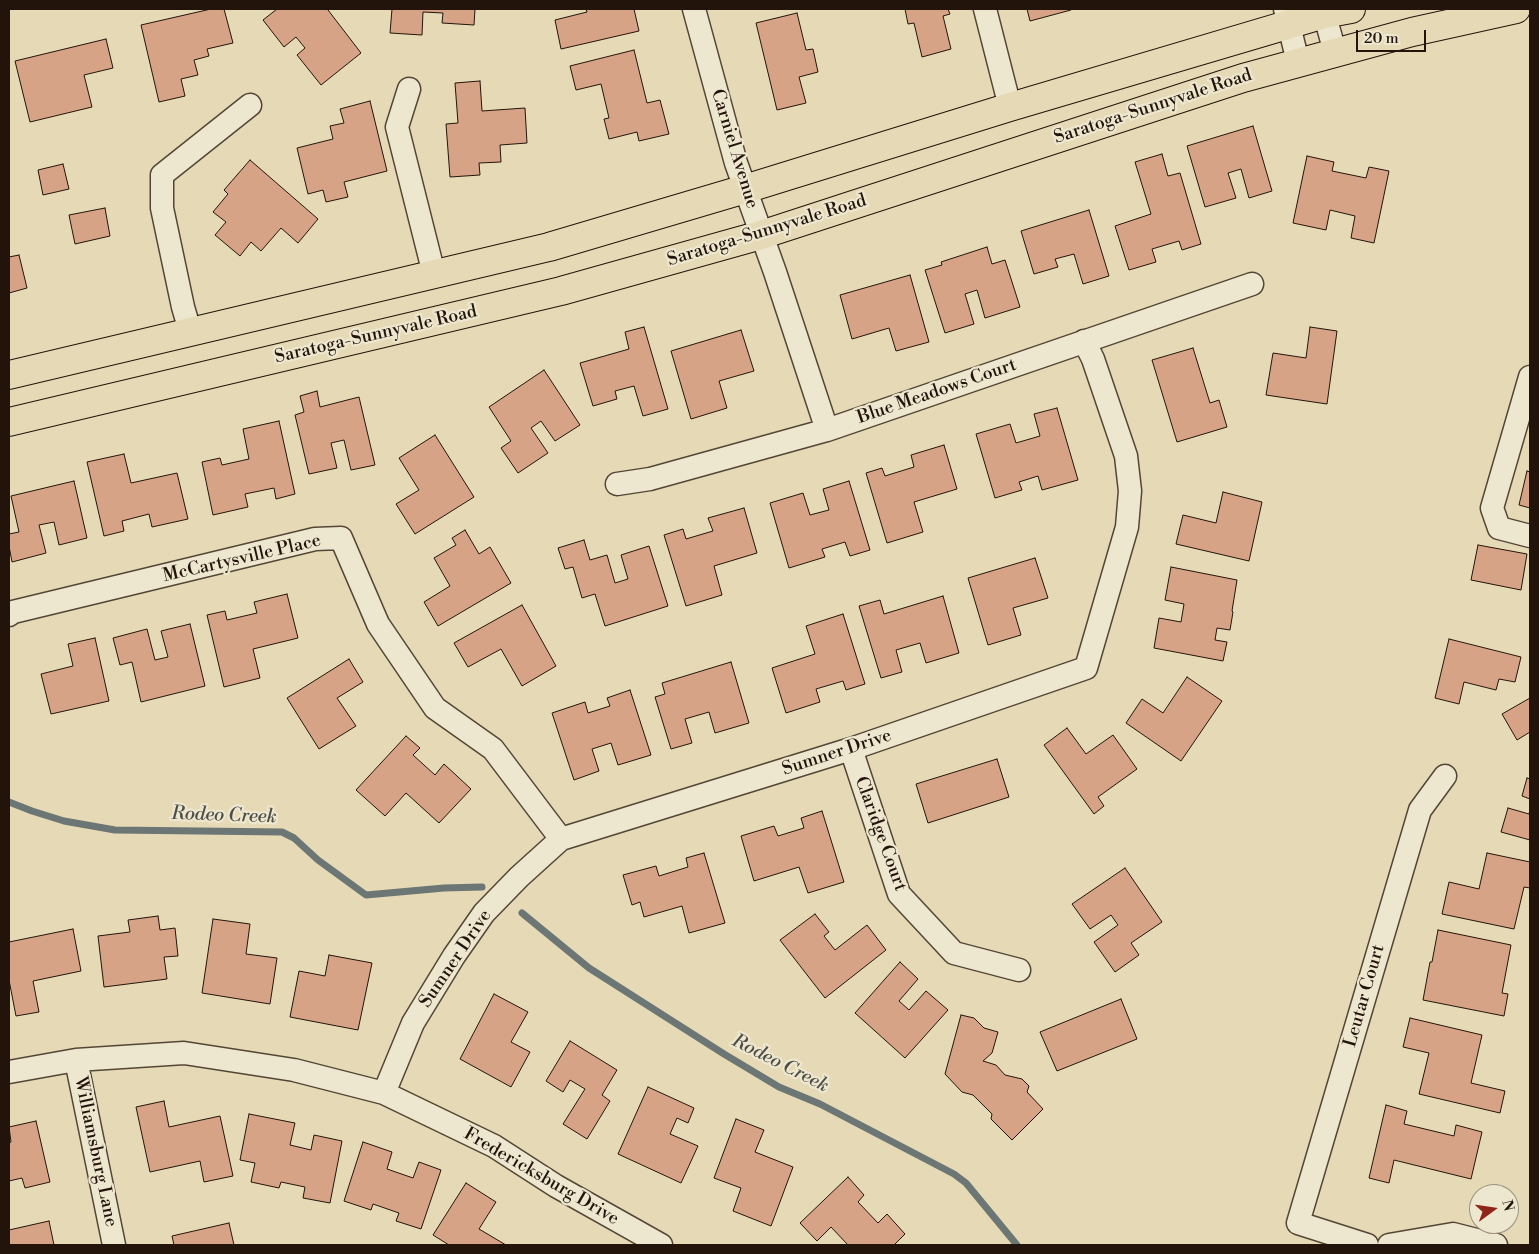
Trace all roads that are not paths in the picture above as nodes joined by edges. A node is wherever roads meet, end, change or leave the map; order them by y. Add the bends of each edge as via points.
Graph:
1 (694, 9) edge
2 (985, 9) edge
3 (1351, 9) edge
4 (1516, 9) edge
5 (1323, 12) edge
6 (1287, 17) edge
7 (1335, 52) junction
8 (1298, 62) junction
9 (409, 89) dead end
10 (250, 105) dead end
11 (1010, 107) junction
12 (745, 189) junction
13 (761, 235) junction
14 (434, 274) junction
15 (1252, 284) dead end
16 (190, 331) junction
17 (1084, 341) junction
18 (9, 376) edge
19 (1530, 377) edge
20 (9, 422) edge
21 (827, 430) junction
22 (617, 484) dead end
23 (1530, 536) edge
24 (9, 615) edge
25 (851, 749) junction
26 (1445, 776) dead end
27 (561, 839) junction
28 (1019, 970) dead end
29 (76, 1060) junction
30 (9, 1072) edge
31 (384, 1093) junction
32 (114, 1245) edge
33 (661, 1245) edge
34 (1367, 1245) edge
35 (1389, 1245) edge
36 (1496, 1245) edge

1 - 12 street, Carniel Avenue
2 - 11 street
3 - 5 main road
4 - 7 main road, Saratoga-Sunnyvale Road
5 - 6 main road
5 - 7 street
6 - 8 street
6 - 11 main road
7 - 8 main road, Saratoga-Sunnyvale Road
8 - 13 main road, Saratoga-Sunnyvale Road
9 - 14 street via 397,127
10 - 16 street via 162,174 162,208
11 - 12 main road
12 - 13 street, Carniel Avenue
12 - 14 main road via 549,247
13 - 20 main road, Saratoga-Sunnyvale Road via 561,291
13 - 21 street, Carniel Avenue
14 - 16 main road
15 - 17 street, Blue Meadows Court
16 - 18 main road
17 - 21 street, Blue Meadows Court
17 - 25 street, Sumner Drive via 1126,456 1130,492 1127,527 1086,668
19 - 23 street via 1492,508 1499,528
21 - 22 street, Blue Meadows Court via 650,479
24 - 27 street, McCartysville Place via 315,540 341,538 378,624 435,708 493,749
25 - 27 street, Sumner Drive
25 - 28 street, Claridge Court via 899,894 954,953
26 - 34 street, Leutar Court via 1420,810 1298,1223
27 - 31 street, Sumner Drive via 484,913 454,956 413,1023
29 - 30 street, Fredericksburg Drive
29 - 31 street, Fredericksburg Drive via 184,1053 294,1070
29 - 32 street, Williamsburg Lane
31 - 33 street, Fredericksburg Drive via 494,1146 556,1186
35 - 36 street via 1453,1234

